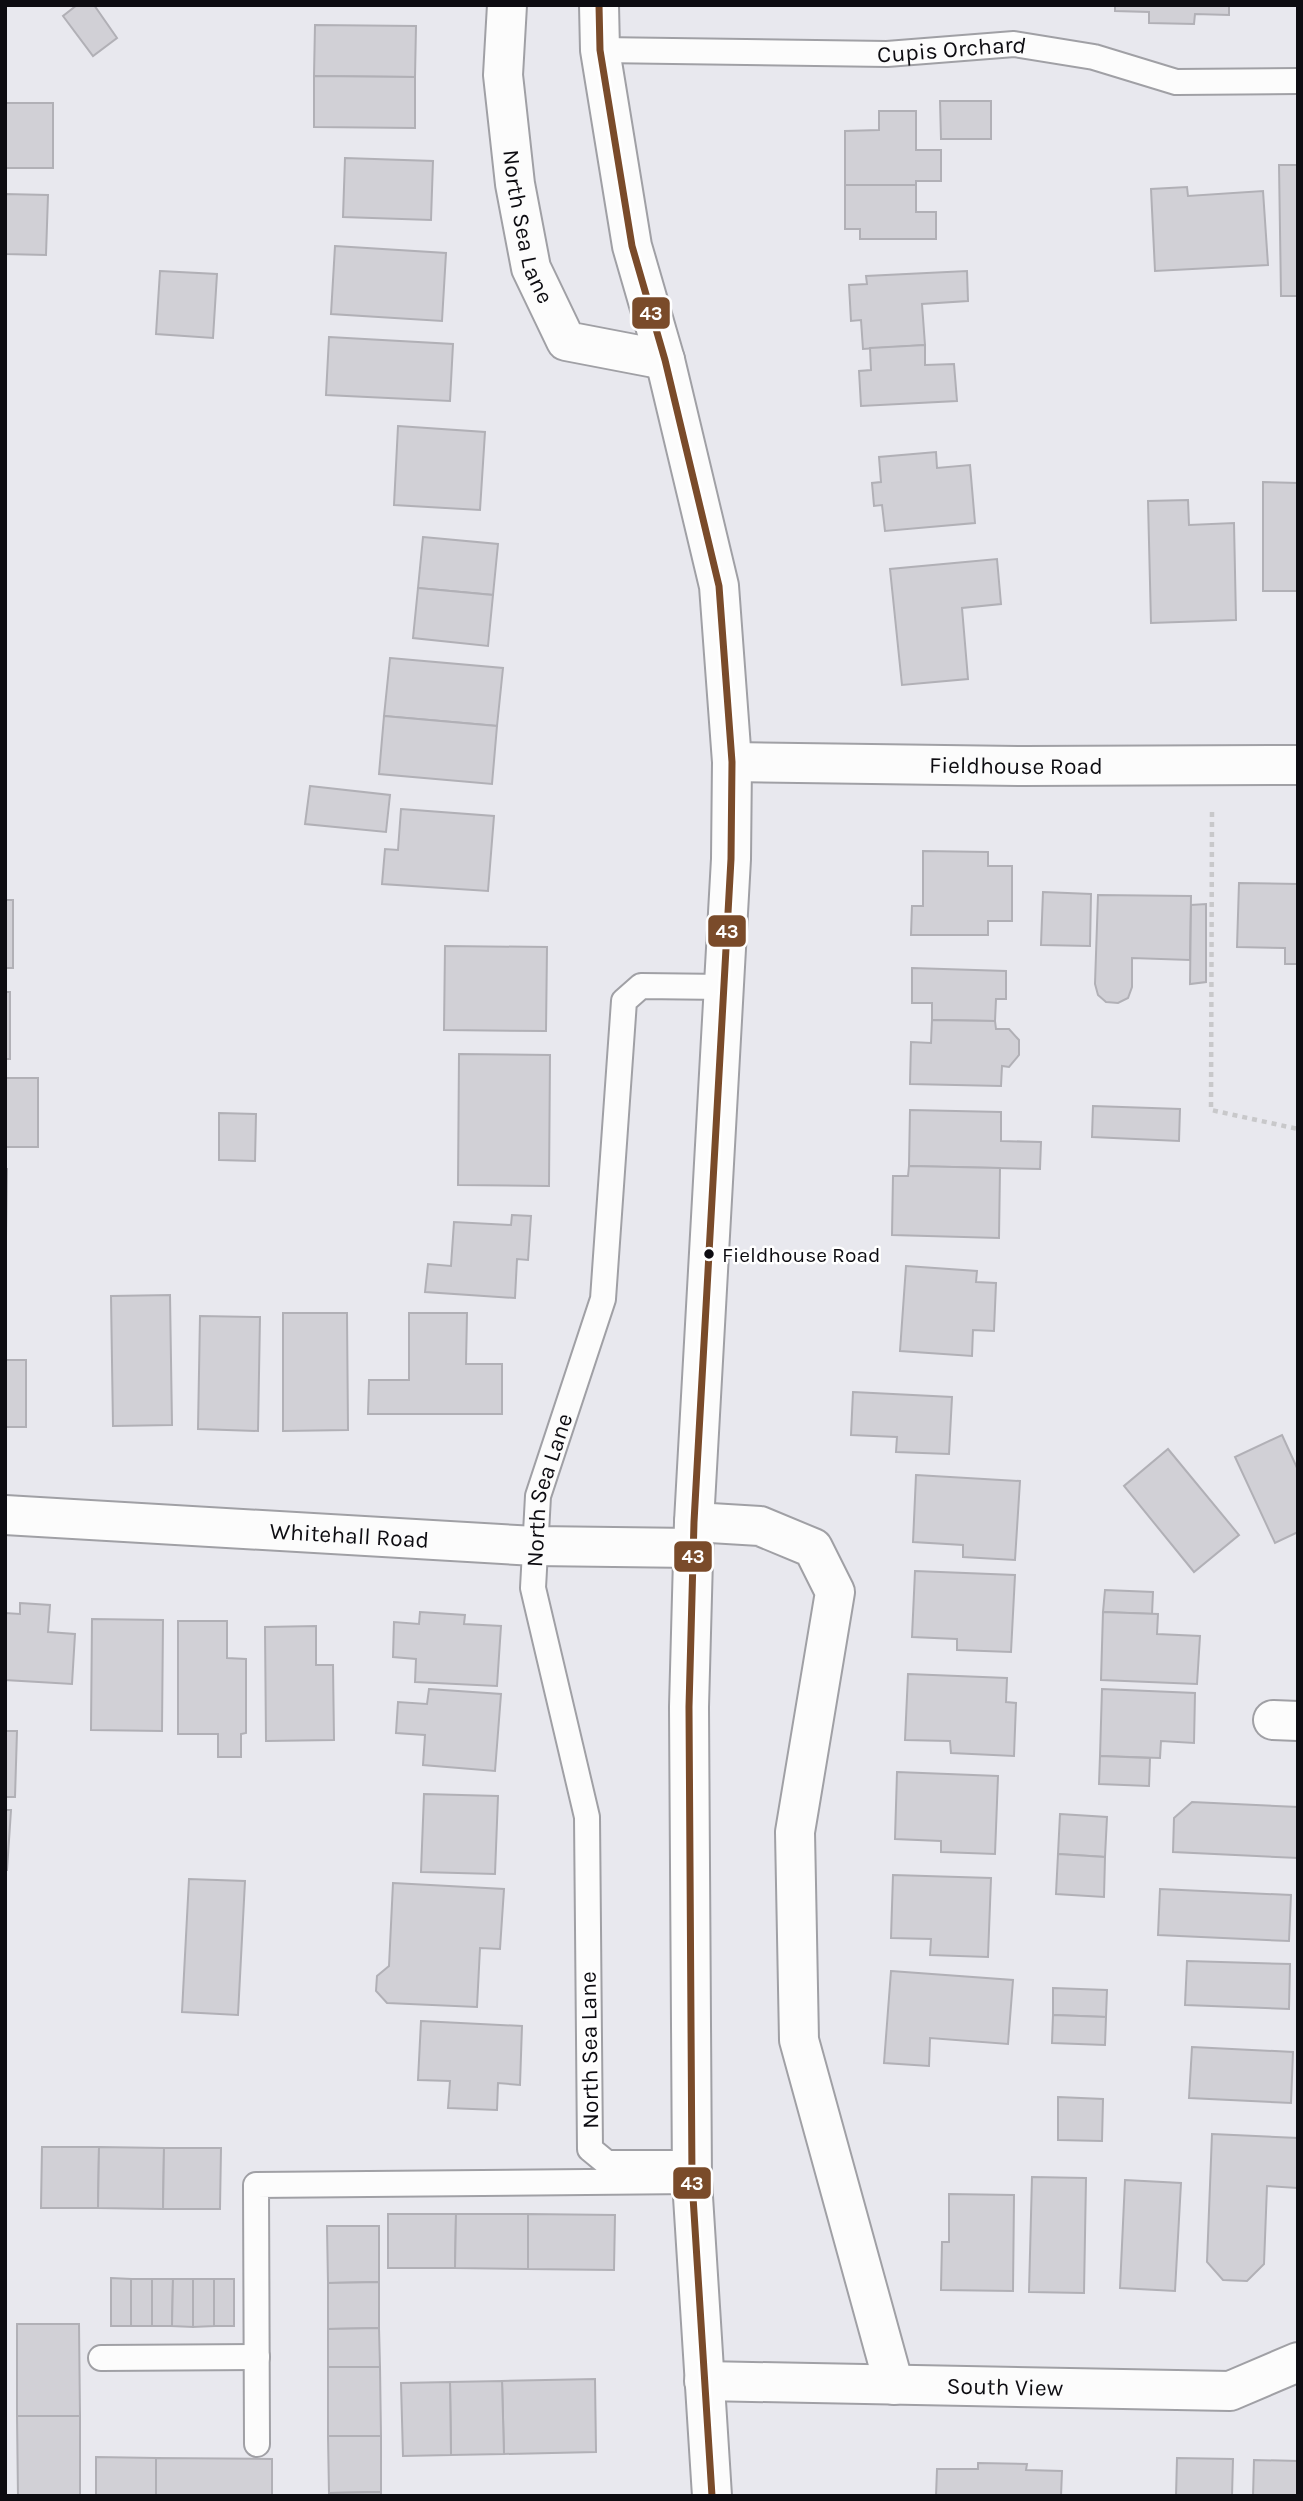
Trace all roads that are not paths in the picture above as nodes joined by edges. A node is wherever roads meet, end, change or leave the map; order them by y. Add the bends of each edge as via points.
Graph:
1 (507, 5) edge
2 (599, 5) edge
3 (600, 50) junction
4 (1298, 81) edge
5 (665, 360) junction
6 (732, 762) junction
7 (1298, 765) edge
8 (725, 987) junction
9 (5, 1516) edge
10 (694, 1535) junction
11 (535, 1546) junction
12 (692, 2172) junction
13 (257, 2357) junction
14 (101, 2358) dead end
15 (1298, 2362) edge
16 (704, 2381) junction
17 (894, 2385) junction
18 (257, 2444) dead end
19 (712, 2496) edge

1 - 5 street, North Sea Lane via 503,75 515,184 531,268 566,341
2 - 3 street
3 - 4 lane, Cupis Orchard via 887,54 1014,44 1094,57 1176,82
3 - 5 street via 632,246
5 - 6 street via 719,586
6 - 7 street, Fieldhouse Road
6 - 8 street
8 - 10 street
8 - 11 lane, North Sea Lane via 642,986 624,1001 603,1299 538,1496
9 - 11 street, Whitehall Road
10 - 11 street, Whitehall Road
10 - 12 street via 688,1707
10 - 17 street via 760,1527 813,1548 835,1592 795,1832 799,2040
11 - 12 lane, North Sea Lane via 533,1588 587,1817 590,2149 607,2163
12 - 13 lane via 256,2185
12 - 16 street
13 - 14 lane
13 - 18 lane
15 - 17 street, South View via 1230,2391
16 - 17 street, South View
16 - 19 street

